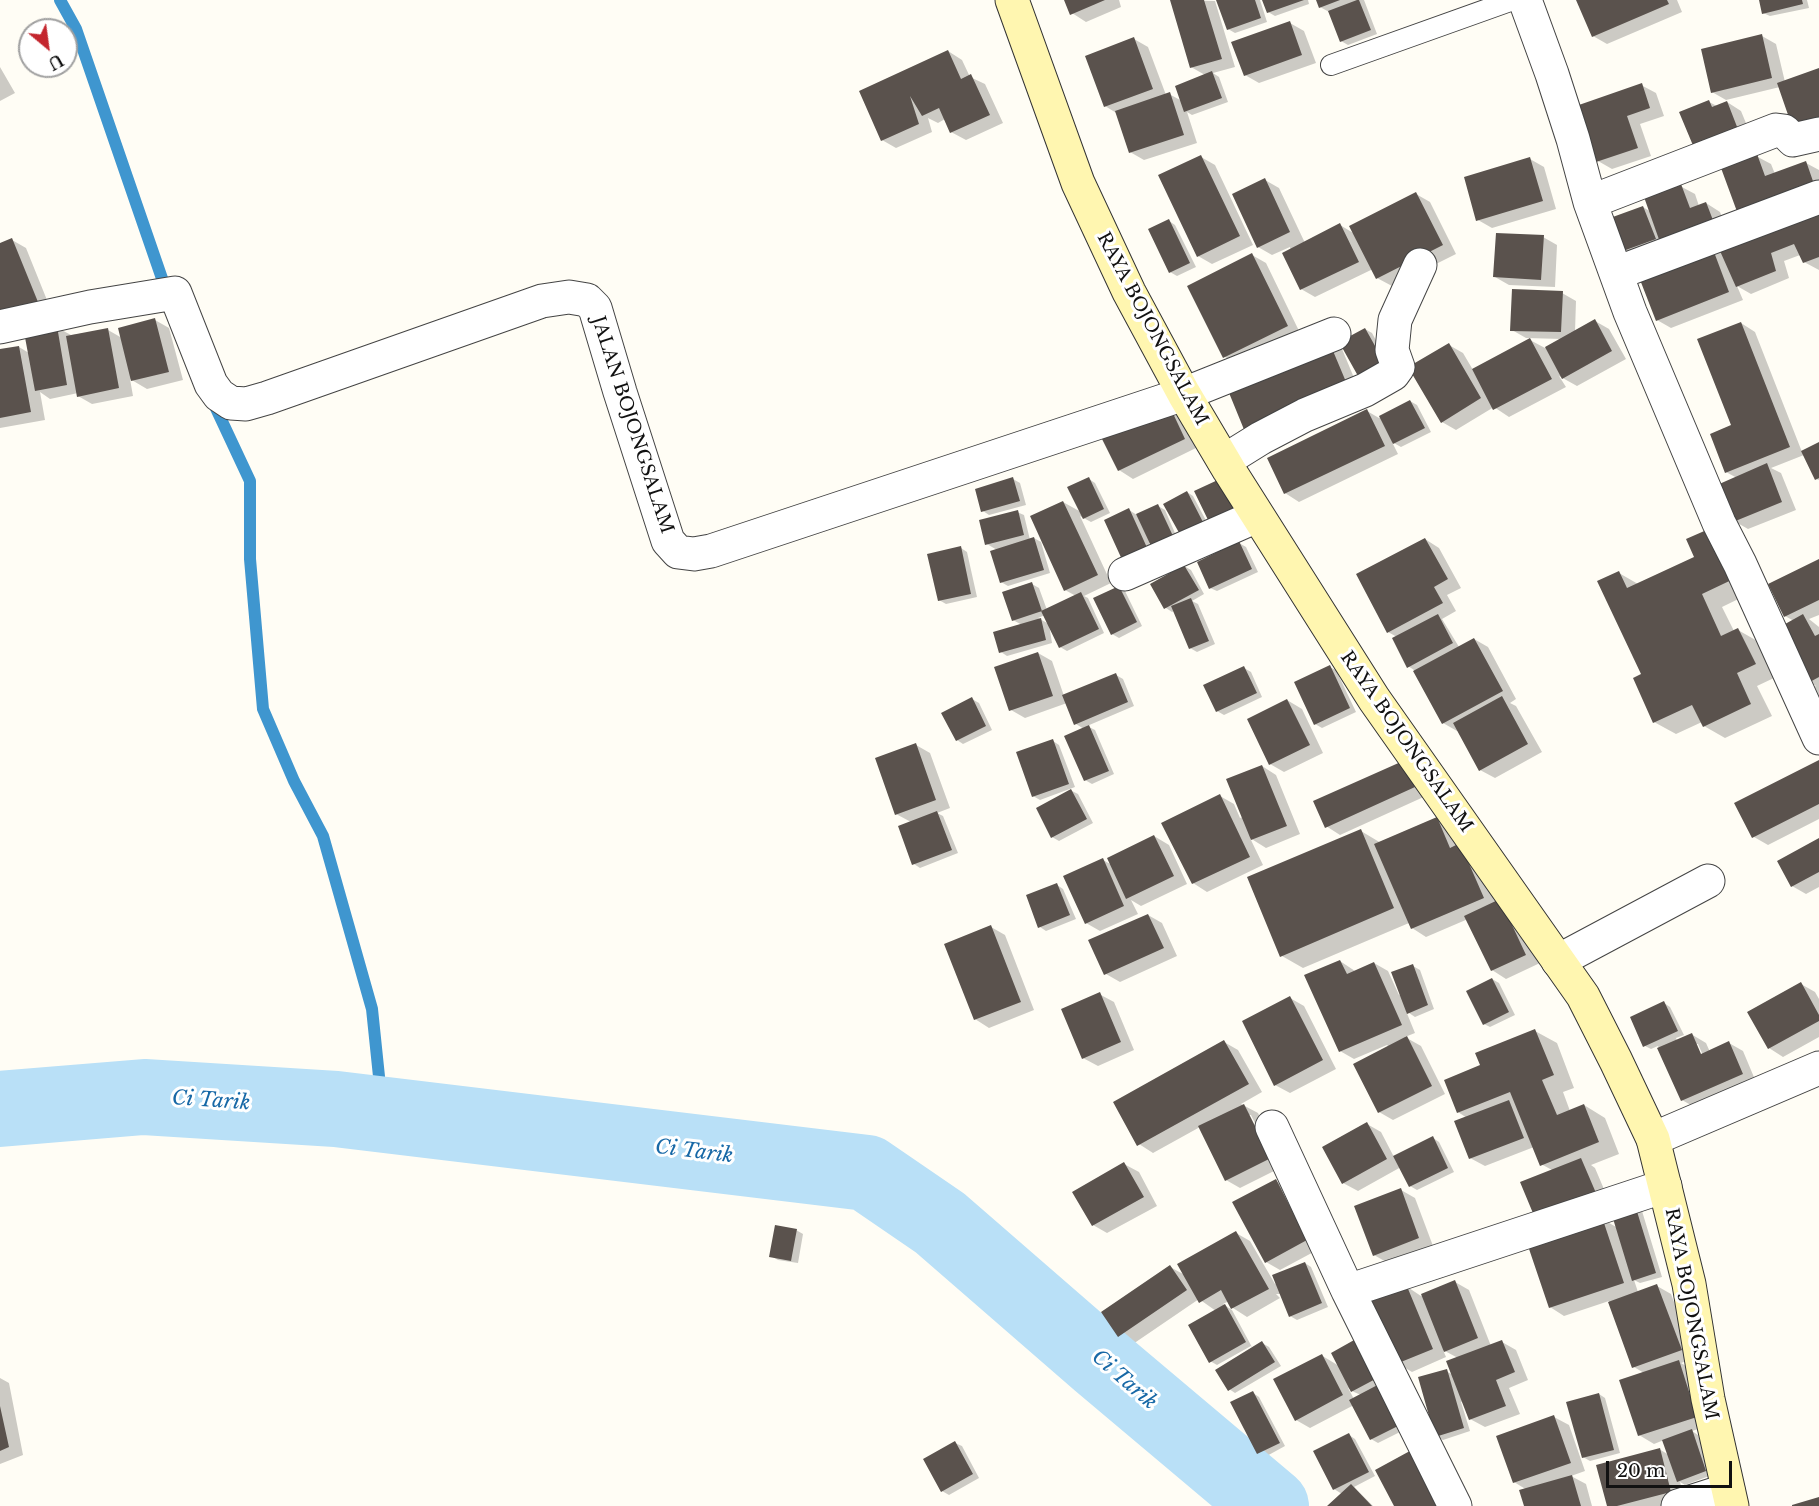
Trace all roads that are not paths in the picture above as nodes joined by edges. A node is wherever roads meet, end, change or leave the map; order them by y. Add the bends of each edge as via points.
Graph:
1 (1012, 0) edge
2 (1513, 0) edge
3 (1524, 0) edge
4 (1331, 64) dead end
5 (1819, 134) edge
6 (1819, 197) edge
7 (1590, 202) junction
8 (1420, 266) dead end
9 (1617, 273) junction
10 (0, 327) edge
11 (1334, 334) dead end
12 (1184, 394) junction
13 (1224, 461) junction
14 (1257, 516) junction
15 (1125, 574) dead end
16 (1819, 738) edge
17 (1708, 881) dead end
18 (1558, 961) junction
19 (1819, 1068) edge
20 (1272, 1127) dead end
21 (1653, 1139) junction
22 (1665, 1186) junction
23 (1348, 1291) junction
24 (1730, 1498) edge
25 (1455, 1506) edge
26 (1678, 1506) edge

1 - 12 main road, RAYA BOJONGSALAM via 1078,183 1129,292
2 - 4 lane
3 - 7 street via 1556,85
5 - 7 street via 1793,140 1784,131 1776,130
6 - 9 street
7 - 9 street
8 - 13 street via 1395,320 1392,350 1398,367 1393,374 1305,415
9 - 16 street via 1719,523
10 - 12 street, JALAN BOJONGSALAM via 161,295 219,395 231,403 246,404 542,301 569,297 587,300 595,308 668,541 678,552 694,554
11 - 12 street, JALAN BOJONGSALAM
12 - 13 main road, RAYA BOJONGSALAM
13 - 14 main road, RAYA BOJONGSALAM
14 - 15 street
14 - 18 main road, RAYA BOJONGSALAM via 1374,699
17 - 18 street
18 - 21 main road, RAYA BOJONGSALAM via 1583,996
19 - 21 street
20 - 23 street
21 - 22 main road, RAYA BOJONGSALAM
22 - 23 street
22 - 24 main road, RAYA BOJONGSALAM via 1689,1284
23 - 25 street
24 - 26 street

